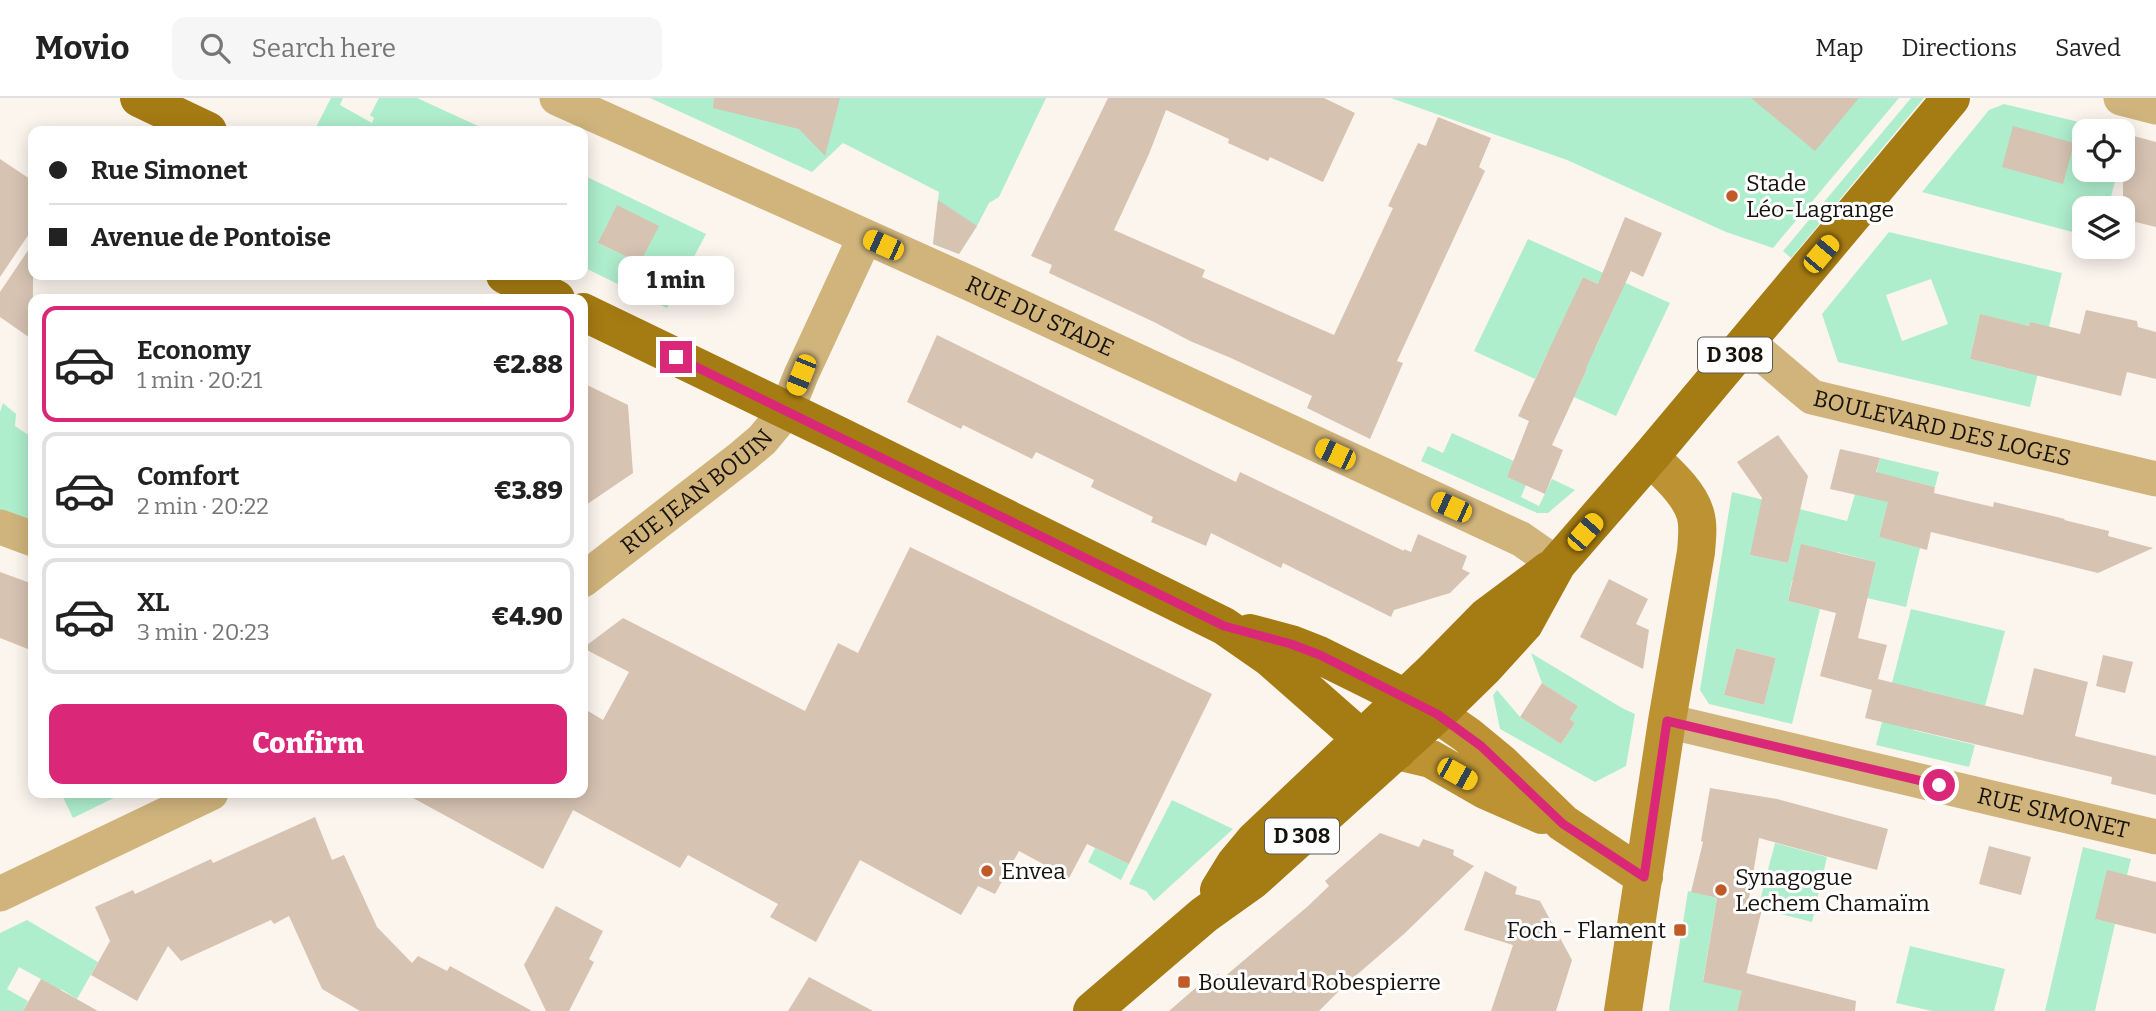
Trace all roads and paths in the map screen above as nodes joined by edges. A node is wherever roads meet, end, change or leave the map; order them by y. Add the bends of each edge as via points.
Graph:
1 (139, 98) edge
2 (1951, 98) edge
3 (2121, 98) edge
4 (568, 103) edge
5 (2156, 107) edge
6 (198, 126) edge
7 (865, 237) junction
8 (516, 280) edge
9 (545, 294) edge
10 (588, 314) edge
11 (1747, 342) junction
12 (786, 410) junction
13 (1650, 457) junction
14 (2156, 479) edge
15 (0, 527) edge
16 (28, 538) edge
17 (1556, 564) junction
18 (588, 576) edge
19 (1224, 626) junction
20 (1421, 706) junction
21 (1667, 721) junction
22 (1379, 745) junction
23 (201, 798) edge
24 (1563, 824) junction
25 (2156, 837) edge
26 (1644, 877) junction
27 (0, 894) edge
28 (1092, 1011) edge
29 (1623, 1011) edge

1 - 6 main road
2 - 11 main road, D 308
3 - 5 street
4 - 7 street, RUE DU STADE
7 - 12 street, RUE JEAN BOUIN
7 - 17 street, RUE DU STADE via 1521,539
8 - 9 main road
10 - 12 main road
11 - 13 main road, D 308
11 - 14 street, BOULEVARD DES LOGES via 1812,397
12 - 18 street, RUE JEAN BOUIN via 743,456
12 - 19 main road
13 - 17 main road
13 - 21 street via 1686,496 1698,531
15 - 16 street
17 - 20 main road via 1486,617
19 - 20 main road via 1320,655
19 - 22 main road
20 - 22 main road
20 - 24 street via 1481,746
21 - 25 street, RUE SIMONET
21 - 26 street
22 - 24 street via 1431,759 1485,790
22 - 28 main road via 1255,840 1203,915
23 - 27 street
24 - 26 street
26 - 29 street

